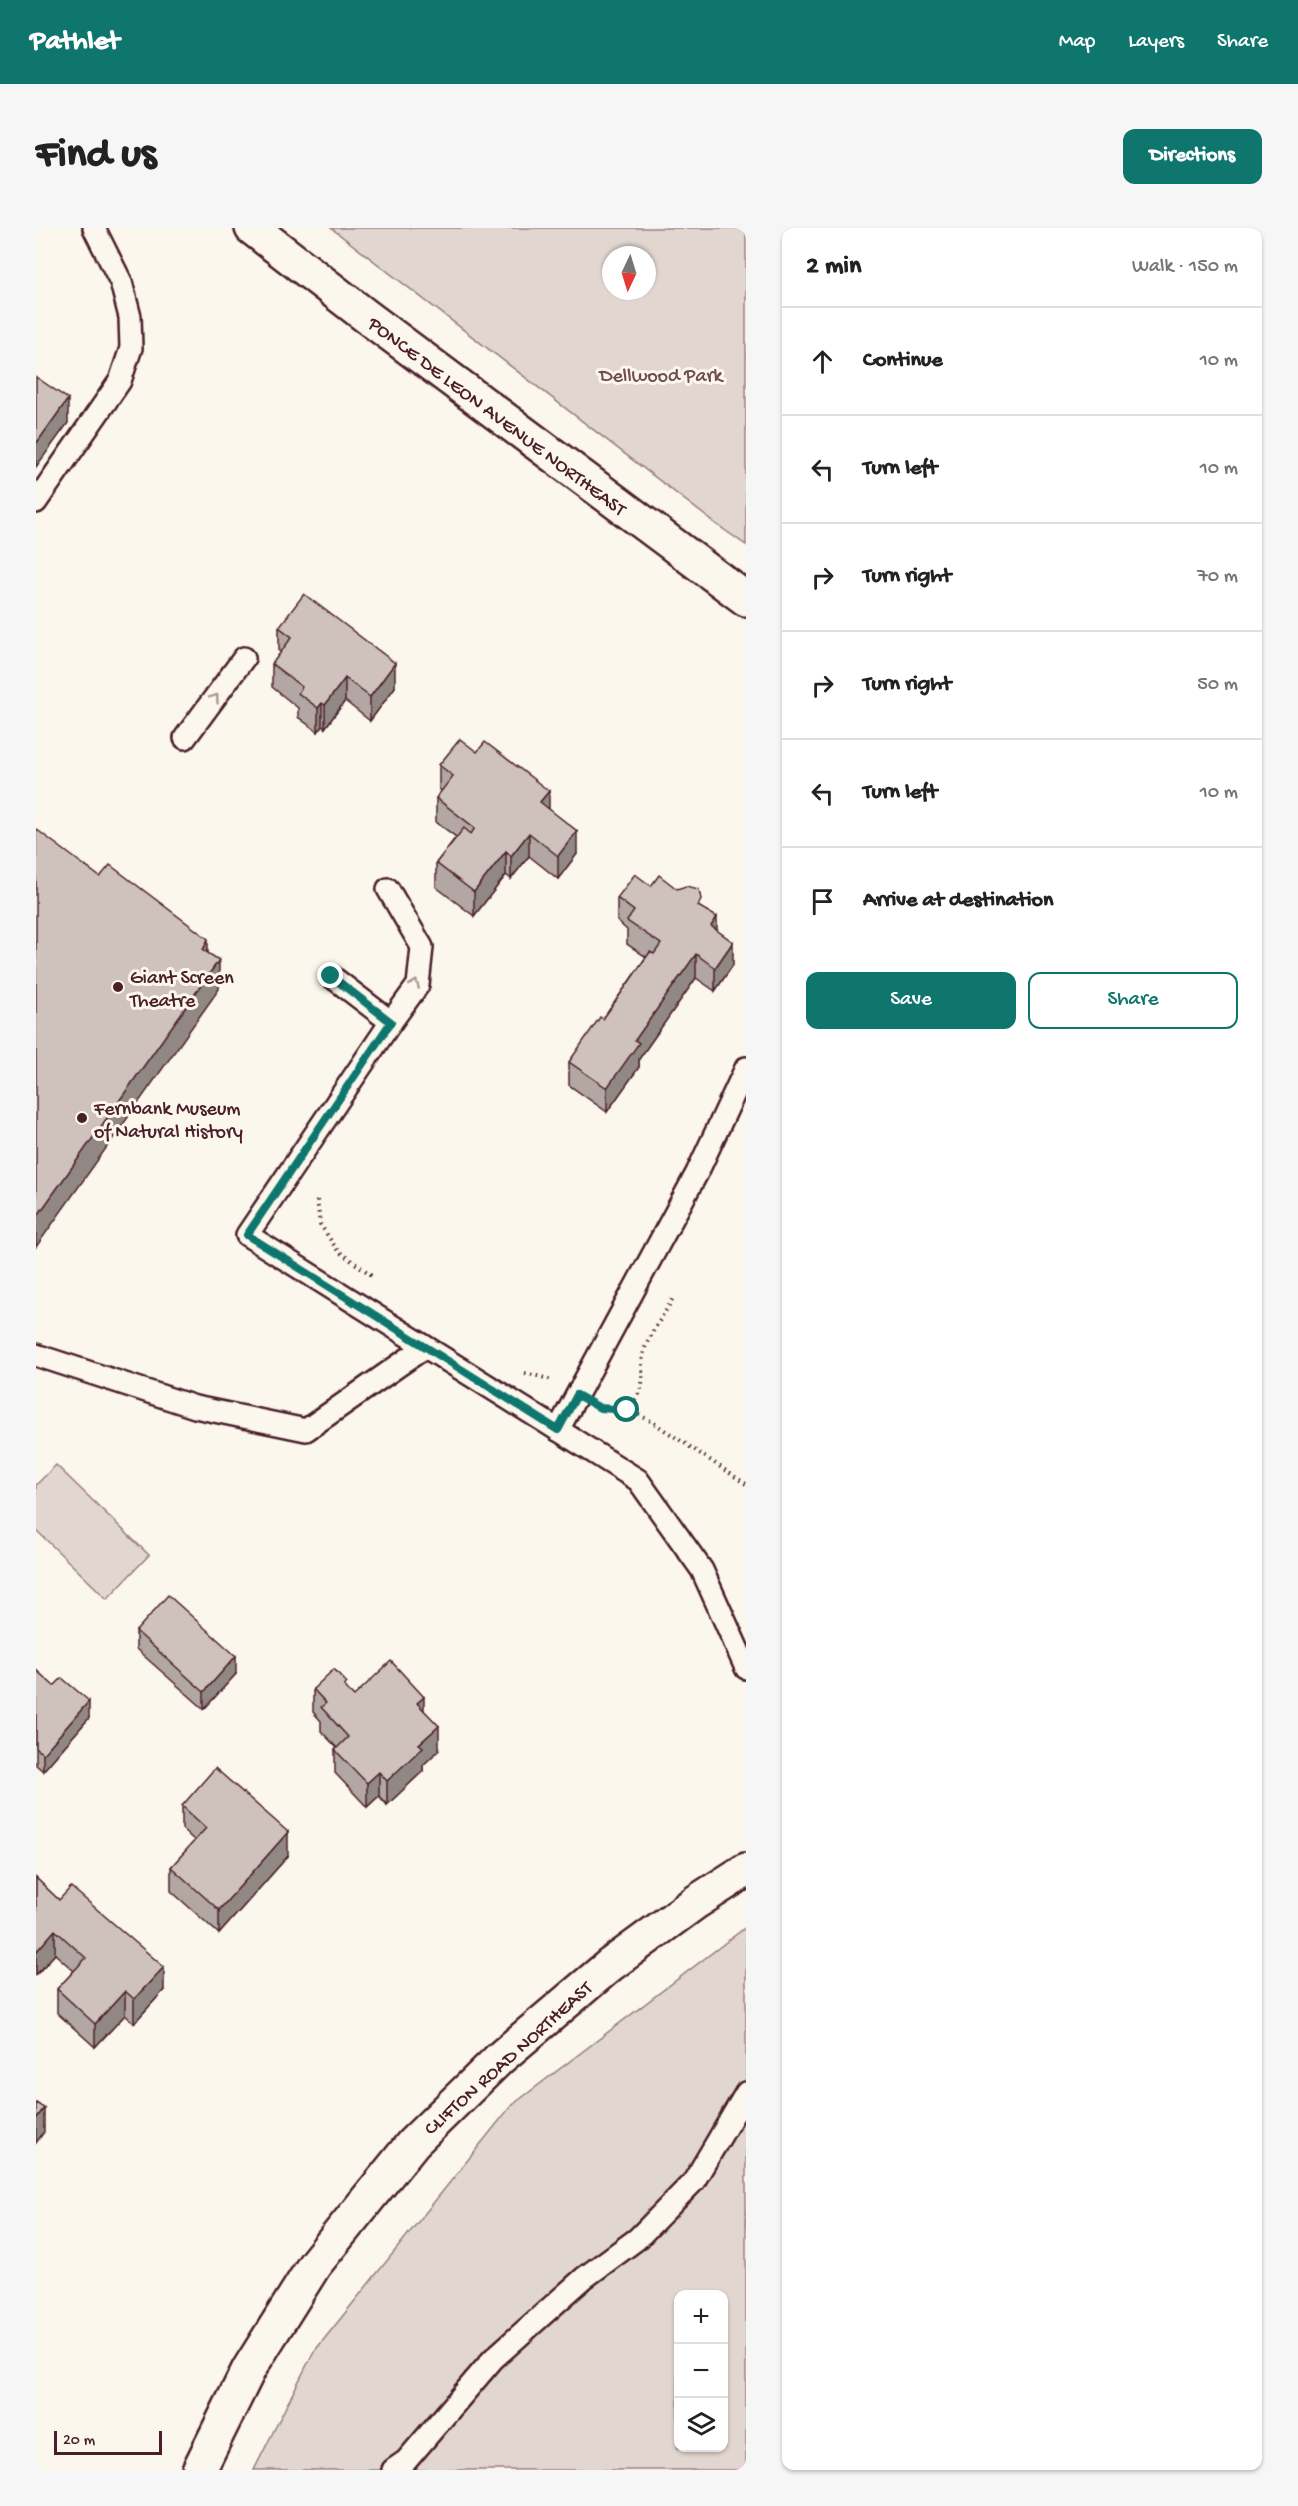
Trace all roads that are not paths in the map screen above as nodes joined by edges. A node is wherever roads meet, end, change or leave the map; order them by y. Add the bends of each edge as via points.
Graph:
1 (94, 228) edge
2 (252, 228) edge
3 (36, 502) edge
4 (746, 599) edge
5 (244, 658) dead end
6 (185, 738) dead end
7 (388, 889) dead end
8 (331, 976) dead end
9 (391, 1022) junction
10 (746, 1068) edge
11 (425, 1347) junction
12 (36, 1355) edge
13 (558, 1430) junction
14 (746, 1668) edge
15 (746, 1870) edge
16 (746, 2093) edge
17 (199, 2470) edge
18 (393, 2470) edge

1 - 3 lane via 121,282 130,316 130,348 120,381
2 - 4 main road, PONCE DE LEON AVENUE NORTHEAST
6 -> 5 lane
9 -> 7 lane via 418,985 422,947
8 - 9 lane
9 - 11 lane via 247,1235
10 - 13 lane via 697,1173
11 - 12 lane via 306,1430 195,1407
11 - 13 lane
13 - 14 lane via 638,1480 702,1570
15 - 17 main road, CLIFTON ROAD NORTHEAST via 610,1965 500,2058 413,2143 315,2264 249,2369
16 - 18 lane via 694,2181 637,2239 584,2278 493,2359 406,2461

